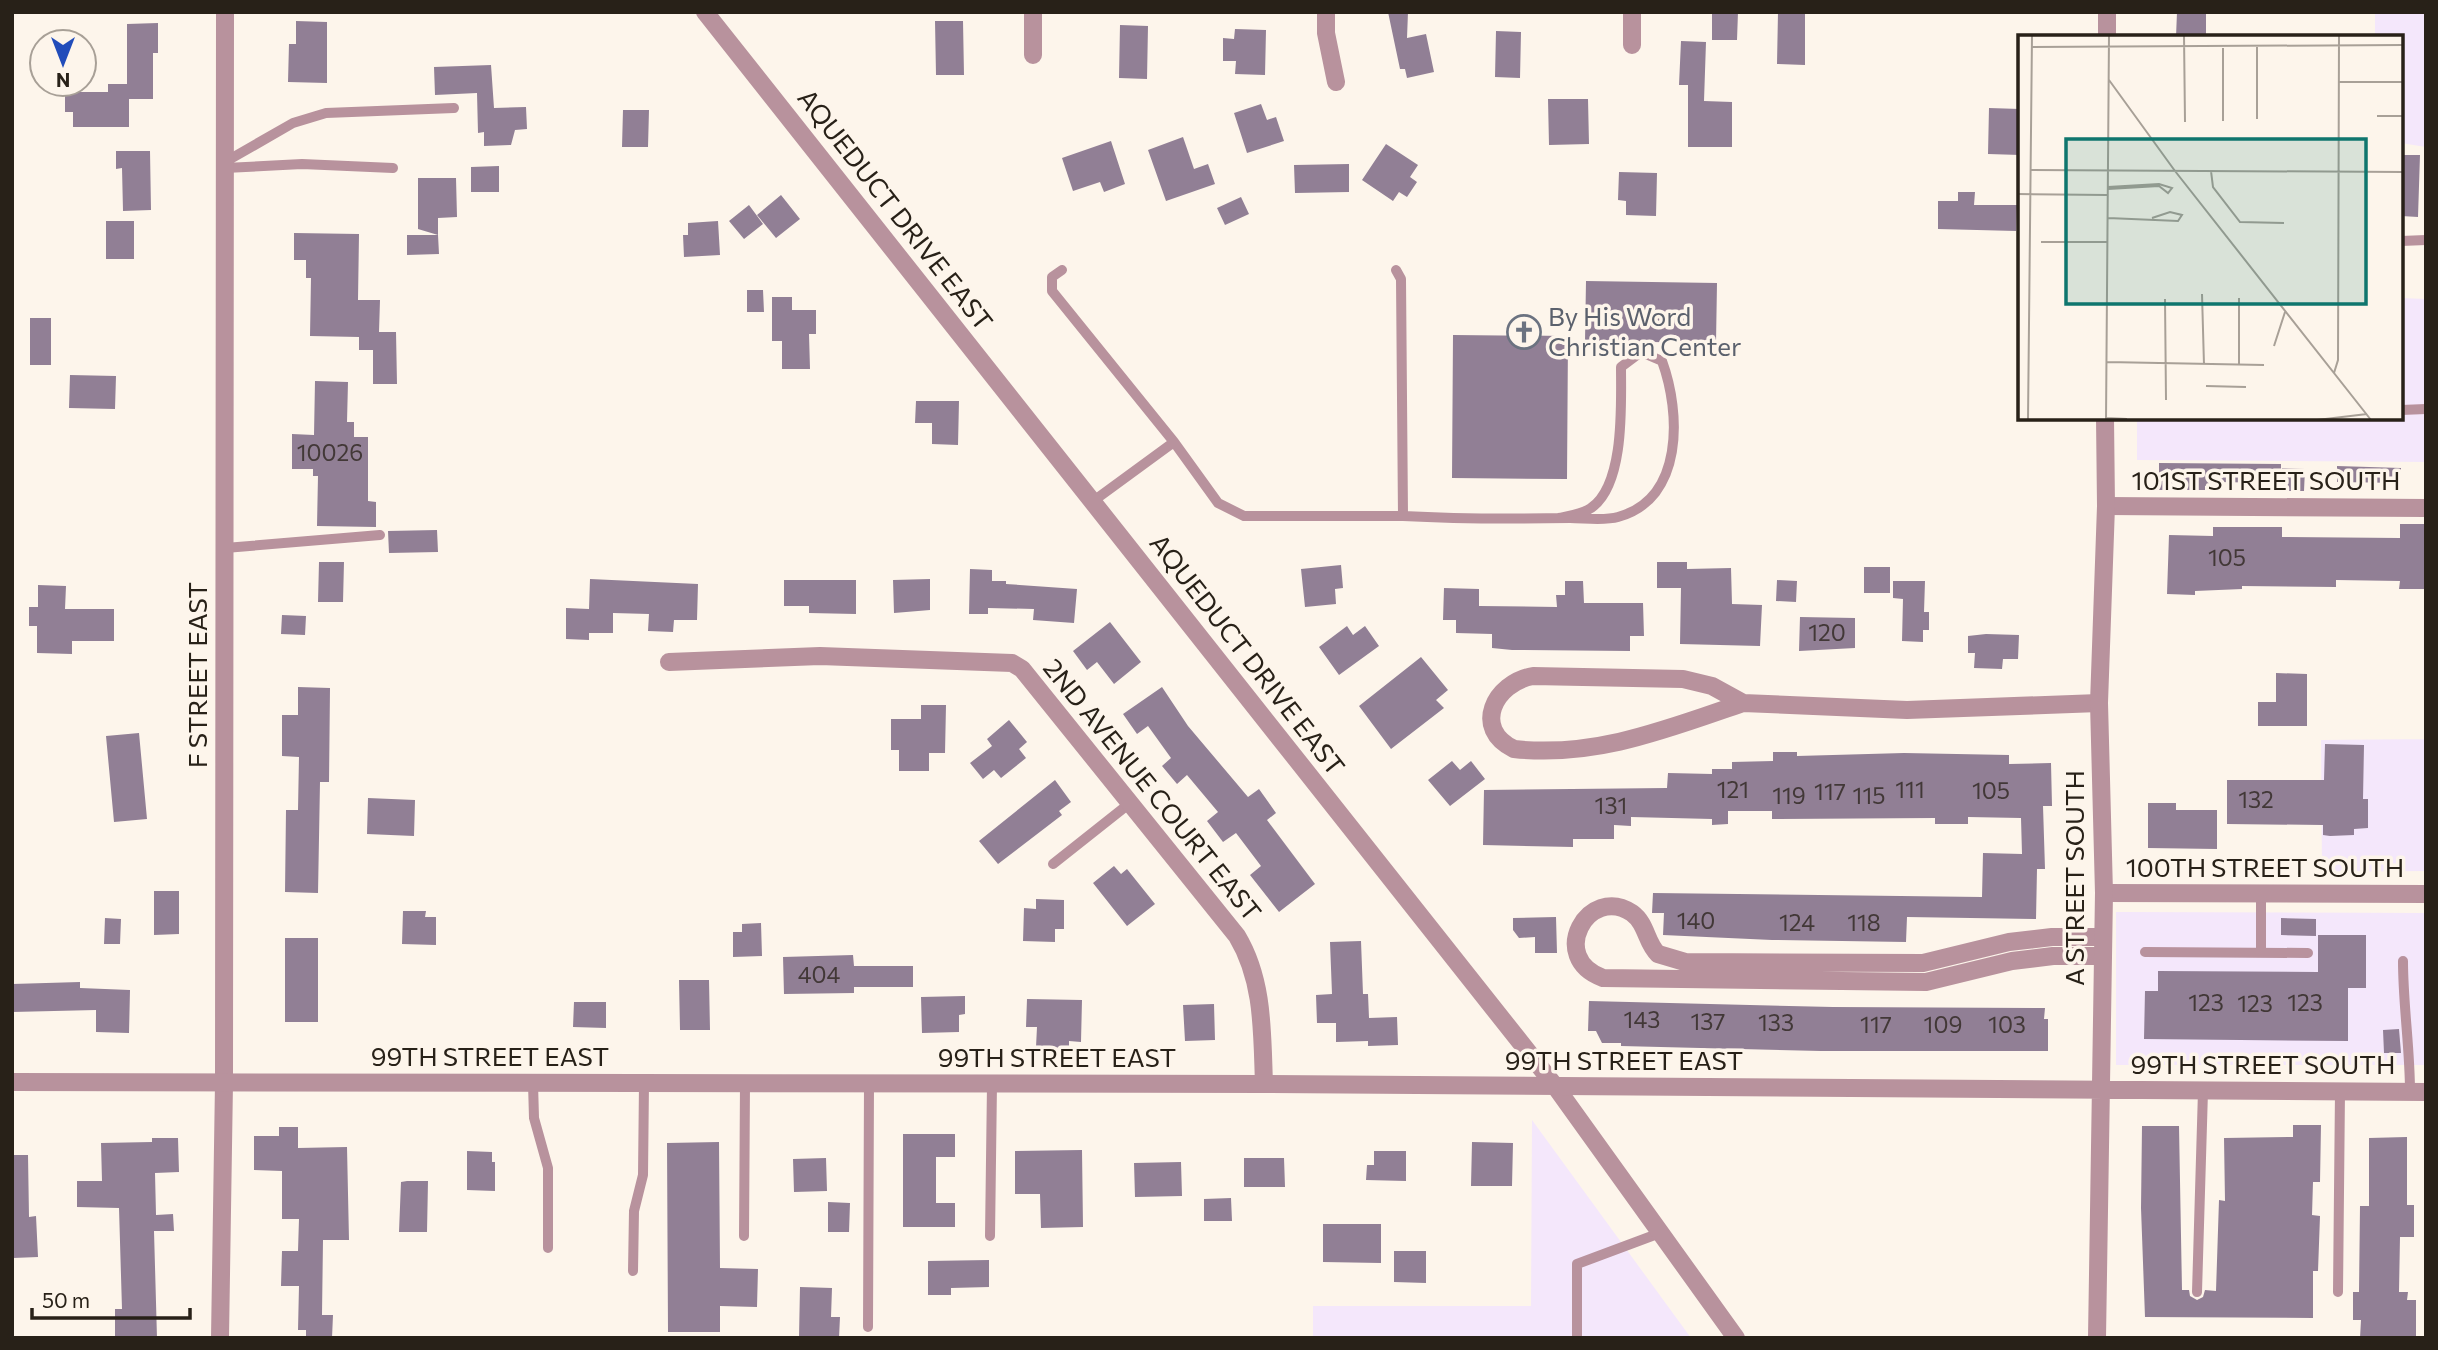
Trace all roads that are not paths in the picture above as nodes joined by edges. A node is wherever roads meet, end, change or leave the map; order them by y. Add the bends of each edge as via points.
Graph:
1 (225, 12) edge
2 (705, 12) edge
3 (1033, 12) edge
4 (1326, 12) edge
5 (1632, 12) edge
6 (2107, 12) edge
7 (2107, 35) edge
8 (1632, 45) dead end
9 (1033, 55) dead end
10 (1336, 82) dead end
11 (454, 108) dead end
12 (225, 165) junction
13 (393, 168) dead end
14 (2426, 240) edge
15 (2403, 241) edge
16 (1062, 270) dead end
17 (1396, 270) dead end
18 (2426, 409) edge
19 (2403, 410) edge
20 (2105, 420) edge
21 (1174, 442) junction
22 (1092, 502) junction
23 (2106, 506) junction
24 (2426, 508) edge
25 (1403, 516) junction
26 (1559, 518) junction
27 (380, 536) dead end
28 (225, 548) junction
29 (669, 662) dead end
30 (1743, 703) junction
31 (2099, 703) junction
32 (1130, 803) junction
33 (1053, 864) dead end
34 (2104, 893) junction
35 (2261, 894) junction
36 (2426, 894) edge
37 (2103, 937) junction
38 (2145, 952) dead end
39 (2262, 953) junction
40 (2308, 953) dead end
41 (2103, 956) junction
42 (2403, 961) dead end
43 (12, 1082) edge
44 (224, 1083) junction
45 (533, 1083) junction
46 (643, 1083) junction
47 (746, 1083) junction
48 (869, 1084) junction
49 (992, 1084) junction
50 (1264, 1084) junction
51 (1555, 1086) junction
52 (2101, 1091) junction
53 (2203, 1091) junction
54 (2340, 1091) junction
55 (2418, 1092) edge
56 (1660, 1233) junction
57 (744, 1236) dead end
58 (990, 1236) dead end
59 (548, 1248) dead end
60 (633, 1271) dead end
61 (2197, 1292) dead end
62 (2338, 1292) dead end
63 (868, 1327) dead end
64 (220, 1338) edge
65 (1577, 1338) edge
66 (1736, 1338) edge
67 (2097, 1338) edge

1 - 12 street, F STREET EAST
2 - 22 street, AQUEDUCT DRIVE EAST
3 - 9 street
4 - 10 street
5 - 8 street
6 - 7 street
11 - 12 lane via 326,113 293,123
12 - 13 lane
12 - 28 street, F STREET EAST
14 - 15 lane
16 - 21 lane via 1052,277 1052,291
17 - 25 lane via 1401,279
18 - 19 lane
20 - 23 street, A STREET SOUTH
21 - 22 lane
21 - 25 lane via 1218,503 1244,516
22 - 51 street, AQUEDUCT DRIVE EAST
23 - 24 street, 101ST STREET SOUTH
23 - 31 street, A STREET SOUTH
25 - 26 lane
26 - 26 lane via 1617,517 1647,503 1668,475 1674,434 1670,383 1662,361 1641,352 1621,367 1613,477 1591,508
27 - 28 lane
28 - 44 street, F STREET EAST
29 - 32 street, 2ND AVENUE COURT EAST via 820,656 1012,663 1023,669
30 - 30 street via 1636,740 1594,748 1514,749 1503,744 1493,724 1495,699 1505,686 1533,676 1683,679 1712,686
30 - 31 street via 1907,710
31 - 34 street, A STREET SOUTH
32 - 33 lane
32 - 50 street, 2ND AVENUE COURT EAST via 1248,955 1261,1014
34 - 35 street, 100TH STREET SOUTH
34 - 37 street, A STREET SOUTH
35 - 36 street, 100TH STREET SOUTH
35 - 39 lane
37 - 41 street, A STREET SOUTH
37 - 41 street via 2009,942 1923,963 1685,962 1658,954 1637,917 1610,907 1584,919 1576,945 1581,962 1602,978 1684,981 1926,982 2012,961
38 - 39 lane
39 - 40 lane
41 - 52 street, A STREET SOUTH
42 - 55 lane via 2403,1013
43 - 44 street, 99TH STREET EAST
44 - 45 street, 99TH STREET EAST
44 - 64 street, F STREET EAST
45 - 46 street, 99TH STREET EAST
45 - 59 lane via 534,1118 548,1168
46 - 47 street, 99TH STREET EAST
46 - 60 lane via 643,1175 634,1211
47 - 48 street, 99TH STREET EAST
47 - 57 lane
48 - 49 street, 99TH STREET EAST
48 - 63 lane
49 - 50 street, 99TH STREET EAST
49 - 58 lane
50 - 51 street, 99TH STREET EAST
51 - 52 street, 99TH STREET EAST
51 - 56 street, AQUEDUCT DRIVE EAST
52 - 53 street, 99TH STREET SOUTH
52 - 67 street, A STREET SOUTH
53 - 54 street, 99TH STREET SOUTH
53 - 61 lane
54 - 55 street, 99TH STREET SOUTH
54 - 62 lane
56 - 65 lane via 1577,1264
56 - 66 street, AQUEDUCT DRIVE EAST

